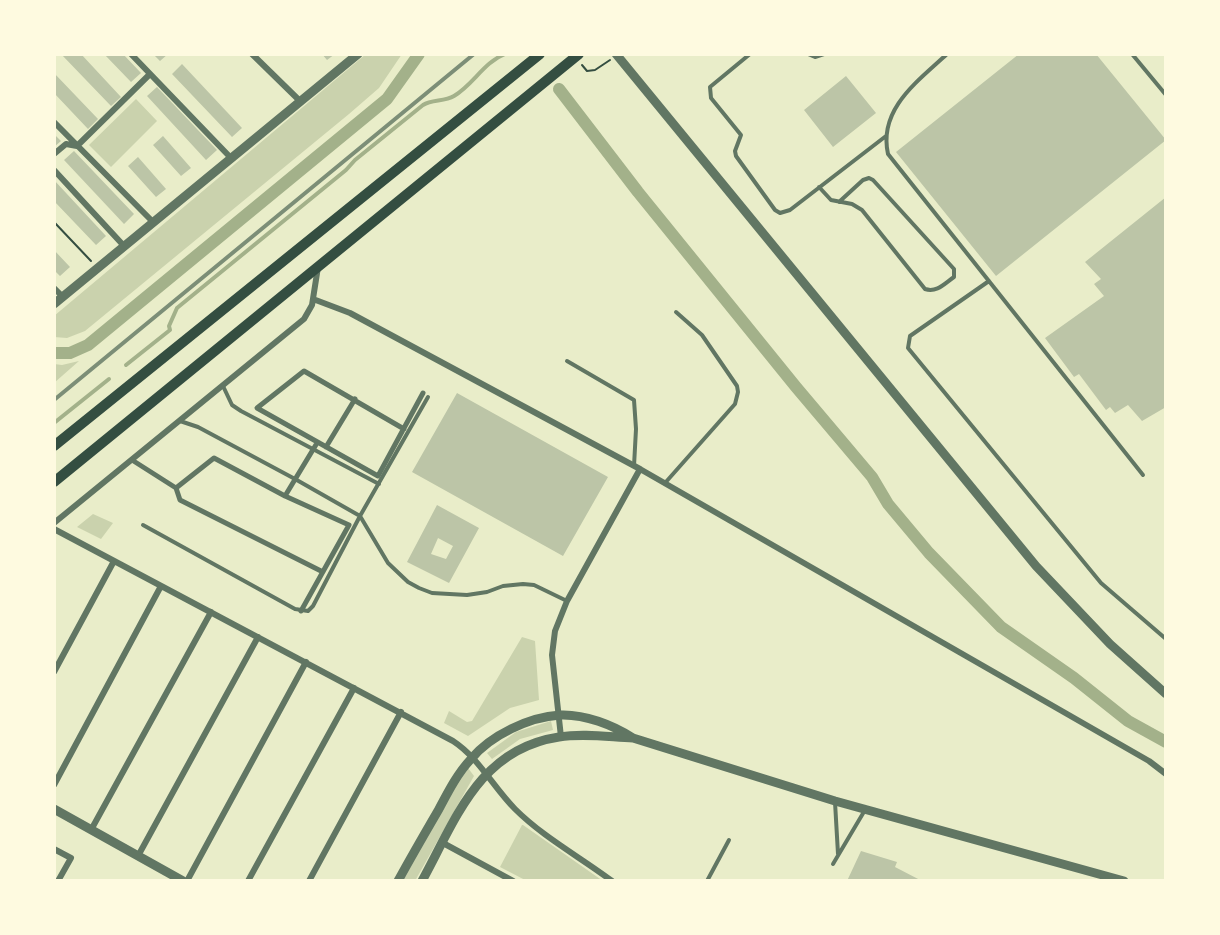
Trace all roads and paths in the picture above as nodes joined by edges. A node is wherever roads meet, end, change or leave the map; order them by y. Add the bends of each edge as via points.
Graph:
1 (131, 54) edge
2 (252, 54) edge
3 (358, 54) edge
4 (540, 54) edge
5 (750, 54) edge
6 (808, 54) edge
7 (824, 54) edge
8 (947, 54) edge
9 (1132, 54) edge
10 (616, 55) edge
11 (577, 56) edge
12 (150, 74) junction
13 (1166, 83) edge
14 (1160, 88) junction
15 (1166, 95) edge
16 (301, 102) junction
17 (54, 122) edge
18 (886, 136) junction
19 (77, 146) junction
20 (54, 154) edge
21 (231, 158) junction
22 (54, 170) edge
23 (819, 187) junction
24 (838, 202) junction
25 (54, 222) edge
26 (153, 222) junction
27 (124, 246) junction
28 (318, 267) junction
29 (97, 268) junction
30 (989, 281) junction
31 (54, 288) edge
32 (63, 297) junction
33 (313, 299) junction
34 (54, 304) edge
35 (676, 312) dead end
36 (567, 361) dead end
37 (223, 386) junction
38 (426, 395) joint
39 (355, 399) junction
40 (180, 421) junction
41 (404, 429) junction
42 (316, 442) junction
43 (54, 446) edge
44 (326, 447) junction
45 (312, 450) junction
46 (132, 460) junction
47 (637, 468) junction
48 (1143, 475) dead end
49 (295, 478) junction
50 (54, 482) edge
51 (379, 484) junction
52 (665, 484) junction
53 (176, 488) junction
54 (285, 496) junction
55 (360, 516) junction
56 (54, 523) edge
57 (142, 525) dead end
58 (54, 529) edge
59 (114, 561) junction
60 (323, 572) junction
61 (162, 586) junction
62 (567, 601) junction
63 (301, 611) junction
64 (211, 612) junction
65 (258, 637) junction
66 (1166, 639) edge
67 (306, 662) junction
68 (54, 672) edge
69 (354, 688) junction
70 (1166, 694) edge
71 (400, 712) junction
72 (558, 715) junction
73 (561, 737) junction
74 (633, 738) junction
75 (472, 756) junction
76 (485, 774) junction
77 (1166, 774) edge
78 (54, 785) edge
79 (835, 801) junction
80 (54, 809) edge
81 (866, 810) junction
82 (91, 830) junction
83 (729, 840) dead end
84 (443, 843) junction
85 (54, 849) edge
86 (838, 854) junction
87 (138, 856) junction
88 (832, 864) dead end
89 (58, 881) edge
90 (185, 881) edge
91 (248, 881) edge
92 (309, 881) edge
93 (398, 881) edge
94 (422, 881) edge
95 (513, 881) edge
96 (612, 881) edge
97 (707, 881) edge
98 (1124, 881) edge

1 - 12 street
2 - 16 street
3 - 16 street
4 - 43 main road
5 - 23 lane via 710,87 711,98 741,135 736,156 780,213 790,210
6 - 7 lane
8 - 18 lane via 908,90 895,109
9 - 14 lane
10 - 11 path via 587,71
10 - 70 street via 1036,566 1110,644
11 - 28 main road
12 - 19 street
12 - 21 street
13 - 14 lane
14 - 15 lane
16 - 21 street
17 - 19 street
18 - 23 lane
18 - 30 lane via 888,154
19 - 20 street via 66,144
19 - 26 street
21 - 26 street
22 - 27 street
23 - 24 lane
24 - 24 lane via 861,210 926,289 937,290 954,277 954,269 873,180 863,180
25 - 29 path
26 - 27 street
27 - 29 street
28 - 33 street
28 - 50 main road
29 - 32 street
30 - 48 lane
30 - 66 lane via 910,336 908,348 1101,583
31 - 32 street
32 - 34 street
33 - 37 street via 307,316
33 - 47 street via 350,314
35 - 52 lane via 702,335 738,392 735,404
36 - 47 lane via 634,400
37 - 40 street
37 - 45 lane via 232,405
38 - 41 street
38 - 51 lane
39 - 41 street
39 - 42 street via 304,371 257,408
39 - 44 street
40 - 46 street
40 - 49 lane
41 - 44 street via 378,476
42 - 44 street
42 - 45 street
45 - 49 street
45 - 51 lane
46 - 53 street
46 - 56 street
47 - 52 street
47 - 62 street
49 - 54 street
49 - 55 lane
51 - 55 lane
52 - 77 street
53 - 54 street via 214,458
53 - 60 street via 180,500
54 - 60 street via 349,525
55 - 62 lane via 388,563 408,582 432,594 467,595 524,584 540,587
55 - 63 lane via 313,606
57 - 63 lane
58 - 59 street
59 - 61 street
59 - 68 street
60 - 63 street
61 - 64 street
61 - 78 street
62 - 72 street via 553,645
64 - 65 street
64 - 82 street
65 - 67 street
65 - 87 street
67 - 69 street
67 - 90 street
69 - 71 street
69 - 91 street
71 - 75 street
71 - 92 street
72 - 73 street
72 - 74 street via 612,725
72 - 75 street via 519,726
73 - 74 street
73 - 76 street via 517,751
74 - 79 street
75 - 76 street
75 - 93 street
76 - 84 street
76 - 96 street via 525,818
79 - 81 street
79 - 86 lane
80 - 82 street
81 - 86 lane
81 - 98 street
82 - 87 street
83 - 97 lane
84 - 94 street
84 - 95 street
85 - 89 street via 71,858
86 - 88 lane
87 - 90 street

